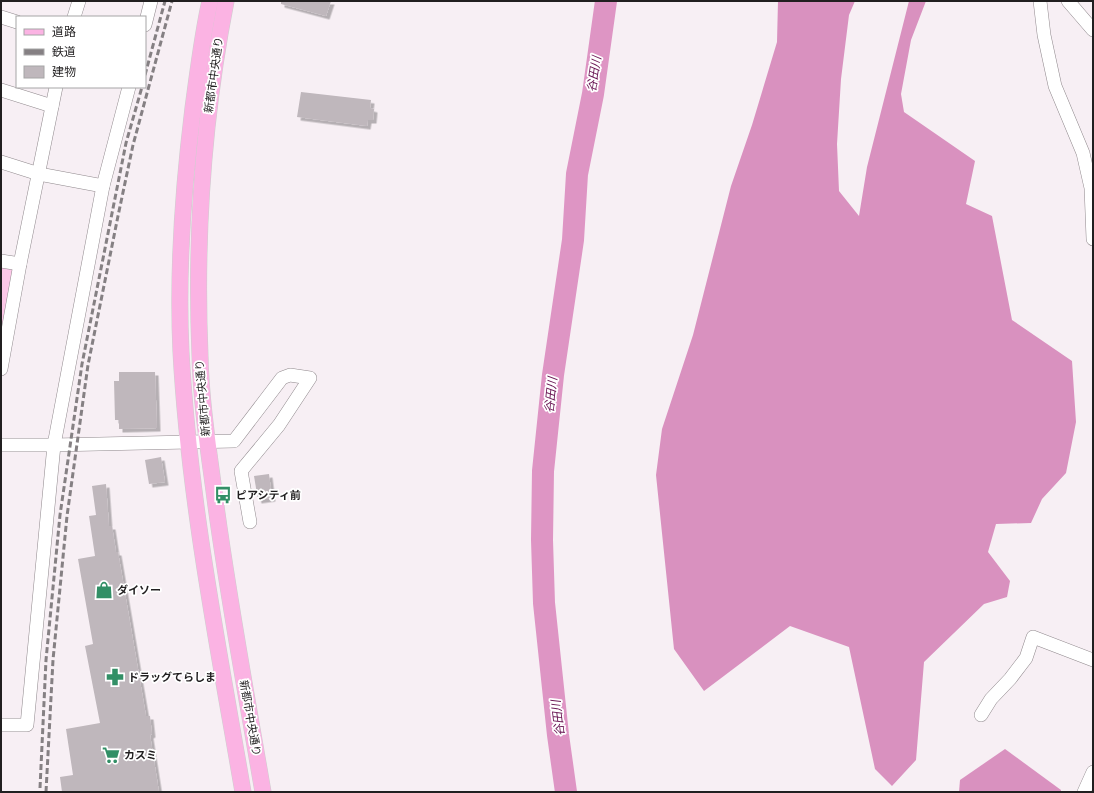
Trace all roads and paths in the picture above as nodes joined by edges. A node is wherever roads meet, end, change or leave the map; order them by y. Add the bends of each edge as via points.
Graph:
1 (79, 1) edge
2 (151, 1) edge
3 (210, 1) edge
4 (226, 1) edge
5 (1040, 1) edge
6 (1068, 1) edge
7 (74, 16) edge
8 (1, 17) edge
9 (146, 21) edge
10 (16, 22) edge
11 (1093, 30) edge
12 (56, 88) edge
13 (129, 88) edge
14 (1, 90) edge
15 (52, 106) junction
16 (1, 162) edge
17 (38, 174) junction
18 (103, 186) junction
19 (1093, 239) edge
20 (1, 261) edge
21 (20, 264) junction
22 (1, 369) edge
23 (207, 442) junction
24 (189, 443) junction
25 (1, 445) edge
26 (54, 446) junction
27 (250, 522) dead end
28 (1093, 660) edge
29 (982, 715) dead end
30 (1, 725) edge
31 (1093, 772) edge
32 (243, 792) edge
33 (263, 792) edge
34 (1084, 792) edge

1 - 7 street
2 - 9 street
3 - 24 main road, 新都市中央通り via 189,139 180,264 181,352
4 - 23 main road, 新都市中央通り via 212,80 201,202 200,357
5 - 19 street via 1044,36 1055,86 1083,153 1091,188
6 - 11 street
8 - 10 street
12 - 15 street
13 - 18 street
14 - 15 street
15 - 17 street
16 - 17 street
17 - 18 street
17 - 21 street
18 - 26 street
20 - 21 street
21 - 22 street
23 - 24 street
23 - 27 street via 234,441 282,378 290,375 310,378 279,425 240,471
23 - 33 main road, 新都市中央通り via 231,608
24 - 26 street
24 - 32 main road, 新都市中央通り via 213,619
25 - 26 street
26 - 30 street via 27,725
28 - 29 street via 1033,637 1026,658 991,699
31 - 34 street

